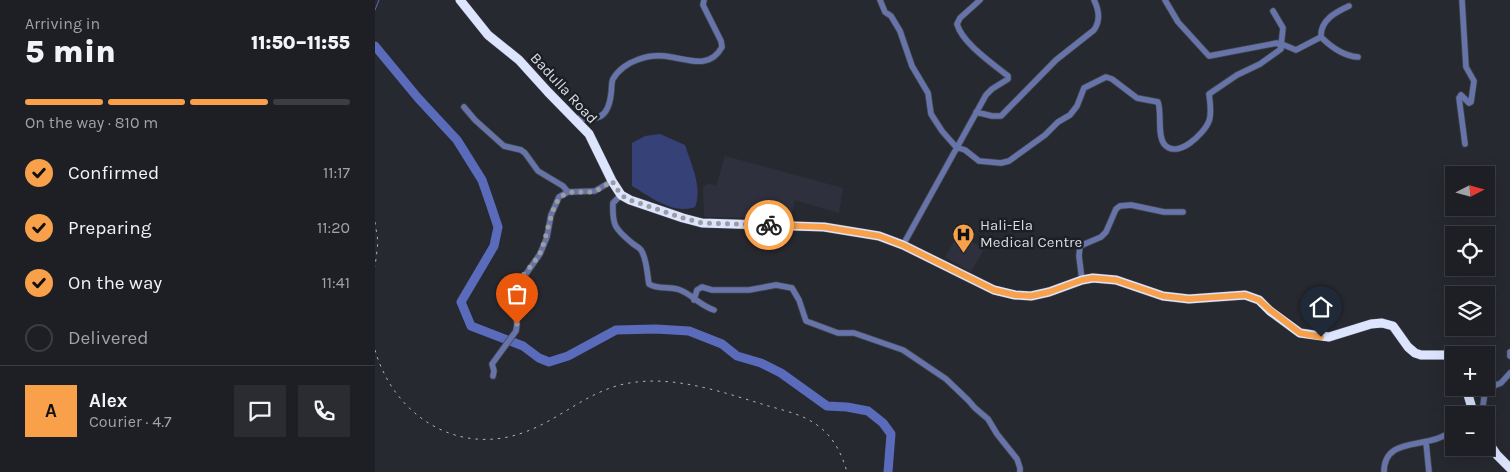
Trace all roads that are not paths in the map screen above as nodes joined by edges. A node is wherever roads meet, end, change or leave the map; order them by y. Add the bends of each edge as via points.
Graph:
1 (460, 0) edge
2 (704, 0) edge
3 (880, 0) edge
4 (979, 0) edge
5 (1094, 0) edge
6 (1165, 0) edge
7 (1462, 0) edge
8 (1349, 6) dead end
9 (1273, 12) dead end
10 (1321, 37) junction
11 (1281, 46) junction
12 (1358, 57) dead end
13 (464, 107) dead end
14 (976, 112) junction
15 (573, 118) junction
16 (1465, 144) dead end
17 (956, 147) junction
18 (612, 181) junction
19 (568, 192) junction
20 (621, 195) junction
21 (1183, 212) dead end
22 (903, 245) junction
23 (1082, 280) junction
24 (694, 300) junction
25 (714, 310) dead end
26 (1510, 352) edge
27 (1445, 356) edge
28 (1510, 356) edge
29 (1510, 374) edge
30 (493, 376) dead end
31 (1484, 406) edge
32 (1445, 436) edge
33 (1426, 442) junction
34 (1495, 452) edge
35 (1510, 468) edge
36 (1020, 472) edge
37 (1384, 472) edge
38 (1429, 472) edge

1 - 15 highway, Badulla Road via 488,36 519,60
2 - 15 street via 703,5 721,41 719,52 706,60 693,62 652,56 630,63 613,80 606,113 591,120
3 - 17 street via 900,31 912,66 928,93 931,114
4 - 14 street via 960,18 957,24 959,31 1008,79 992,89
5 - 14 street via 1099,24 1094,30 1056,60 1001,116
6 - 11 street via 1178,22 1209,56 1277,43
7 - 16 street via 1466,67 1474,81 1471,102 1461,95 1459,98
8 - 10 street via 1327,19
9 - 11 street via 1283,28
10 - 11 street via 1296,50
10 - 12 street via 1341,52
11 - 17 street via 1260,64 1209,94 1211,114 1207,125 1194,141 1180,149 1174,150 1163,142 1158,102 1137,98 1106,77 1084,88 1070,115 1009,160 1001,163 979,161
13 - 19 street via 504,146 521,150 538,171
14 - 17 street
15 - 18 highway, Badulla Road via 589,134
17 - 22 street
18 - 19 street via 595,191
18 - 20 highway, Badulla Road
19 - 30 street via 559,197 540,254 514,286 511,294 517,324 492,364
20 - 22 highway via 702,223 824,227 879,236
20 - 24 street via 613,203 614,225 640,250 649,284 654,288 681,290
21 - 23 street via 1120,206 1101,237 1080,246
22 - 23 highway via 994,290 1015,295 1049,292
23 - 27 highway via 1116,280 1163,296 1189,299 1245,295 1259,300 1300,333 1329,338 1371,324 1382,324 1393,326 1415,353
24 - 25 street
24 - 36 street via 697,290 702,287 713,290 792,288 806,321 838,333 854,332 903,350 946,379 988,419 1017,459
26 - 28 street
29 - 31 street via 1501,383 1486,389
32 - 33 street
33 - 37 street via 1393,450 1385,459
33 - 38 street
34 - 35 highway

